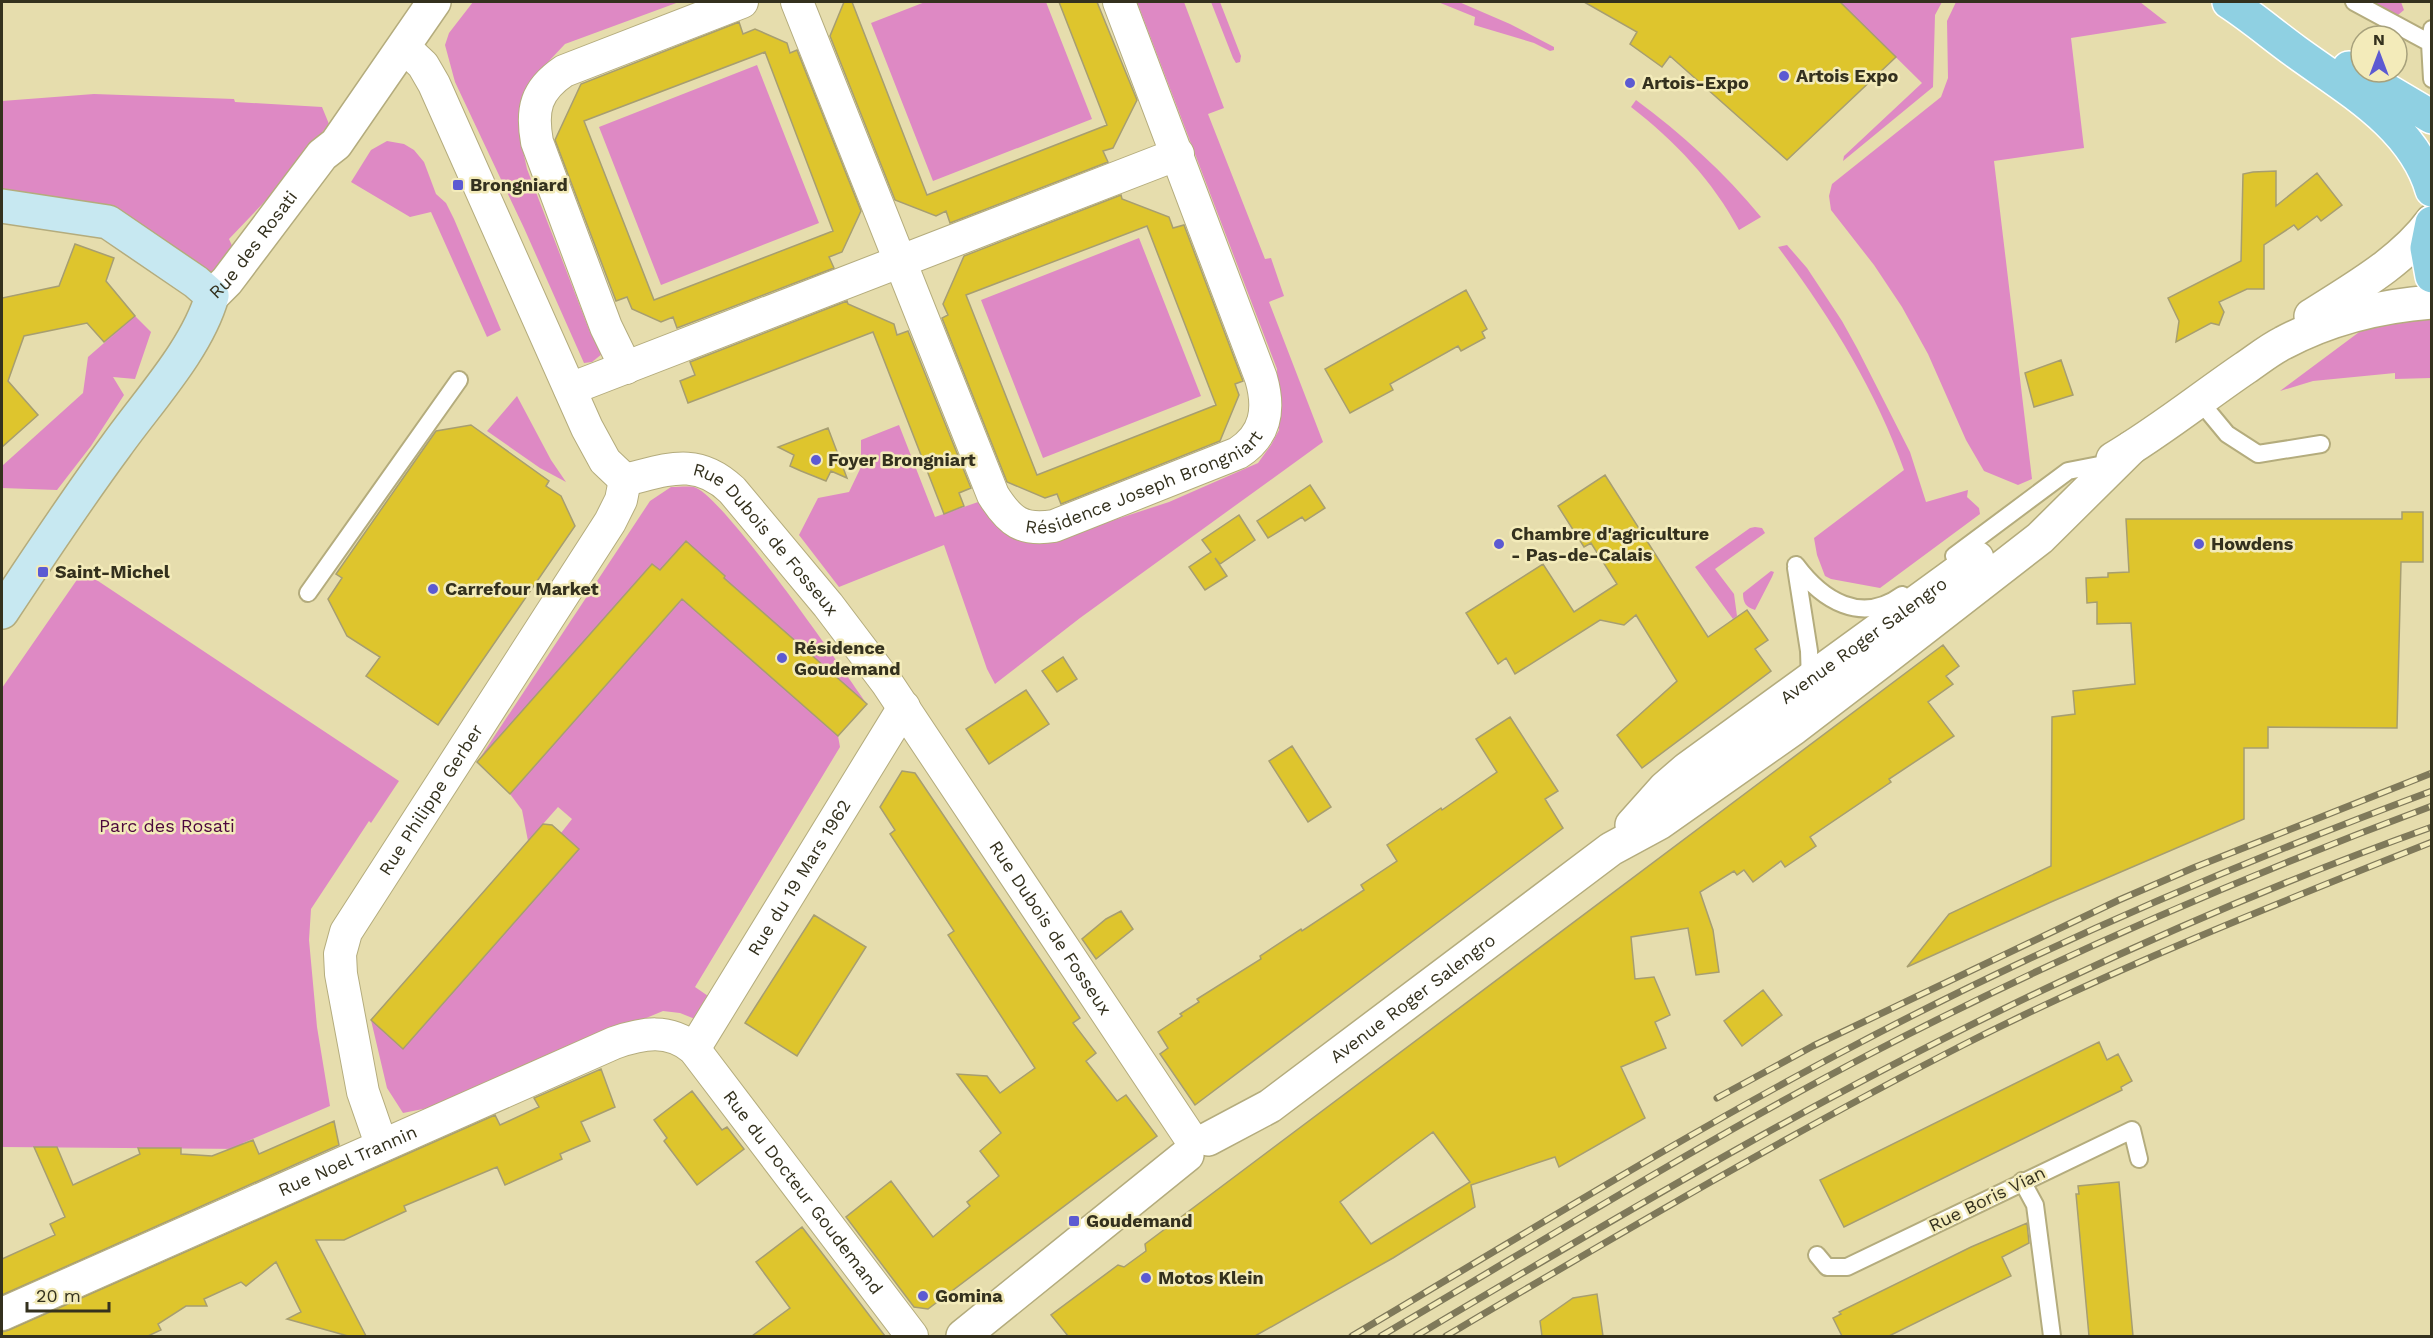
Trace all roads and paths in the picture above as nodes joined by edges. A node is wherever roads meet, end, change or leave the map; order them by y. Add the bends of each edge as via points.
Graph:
1 (434, 2) edge
2 (742, 2) edge
3 (797, 2) edge
4 (1119, 2) edge
5 (2354, 2) edge
6 (2235, 6) edge
7 (2431, 36) edge
8 (404, 47) junction
9 (2432, 79) edge
10 (2432, 117) edge
11 (1178, 154) junction
12 (2432, 190) edge
13 (2, 206) edge
14 (2432, 222) edge
15 (900, 262) junction
16 (2432, 276) edge
17 (212, 296) junction
18 (2432, 302) edge
19 (2281, 344) junction
20 (626, 368) junction
21 (459, 380) dead end
22 (570, 389) junction
23 (2198, 399) junction
24 (2321, 444) dead end
25 (2118, 456) junction
26 (625, 480) junction
27 (308, 593) dead end
28 (2, 612) edge
29 (1810, 679) junction
30 (904, 707) junction
31 (1794, 728) junction
32 (1611, 849) junction
33 (694, 1049) junction
34 (1195, 1143) junction
35 (381, 1144) junction
36 (2139, 1159) dead end
37 (2022, 1181) junction
38 (1818, 1256) dead end
39 (2, 1314) edge
40 (912, 1336) edge
41 (963, 1336) edge
42 (2052, 1336) edge

1 - 8 street, Rue des Rosati
2 - 20 street via 564,70 539,95 535,118 537,142 606,327
3 - 15 street, Résidence Joseph Brongniart
4 - 11 street, Résidence Joseph Brongniart
5 - 7 lane
6 - 10 main road via 2280,27
6 - 12 main road via 2395,128 2420,160
7 - 9 lane
8 - 17 street, Rue des Rosati via 336,144 322,155
8 - 22 street via 423,65 434,84
11 - 15 street
11 - 15 street, Résidence Joseph Brongniart via 1261,378 1267,405 1263,424 1255,440 1238,453 1054,526 1019,524 993,495
13 - 17 main road via 108,222
14 - 16 main road via 2427,248
14 - 19 street, Avenue Roger Salengro via 2405,250 2308,317
15 - 20 street
17 - 28 main road, Rue des Rosati via 205,321
18 - 19 street, Avenue Roger Salengro via 2351,315
19 - 23 street, Avenue Roger Salengro
20 - 22 street
21 - 27 lane
22 - 26 street via 605,461
23 - 24 lane via 2227,434 2258,454
23 - 25 street, Avenue Roger Salengro
25 - 29 street, Avenue Roger Salengro
25 - 29 lane via 2068,471 1884,605 1859,608 1834,600 1810,583 1796,565
25 - 31 street, Avenue Roger Salengro via 2040,538
26 - 30 street, Rue Dubois de Fosseux via 689,467 723,481 828,605
26 - 35 street, Rue Philippe Gerber via 610,522 346,932 340,954 341,974 363,1092
29 - 31 lane
29 - 32 street, Avenue Roger Salengro via 1675,779
30 - 33 street, Rue du 19 Mars 1962
30 - 34 street, Rue Dubois de Fosseux
31 - 32 street, Avenue Roger Salengro via 1659,823
32 - 34 street, Avenue Roger Salengro via 1286,1095 1261,1112
33 - 35 street, Rue Noel Trannin via 667,1034 631,1037
33 - 40 street, Rue du Docteur Goudemand
34 - 41 street, Avenue Roger Salengro
35 - 39 street, Rue Noel Trannin
36 - 37 lane, Rue Boris Vian via 2132,1130
37 - 38 lane, Rue Boris Vian via 1847,1267 1827,1267
37 - 42 lane via 2035,1205

